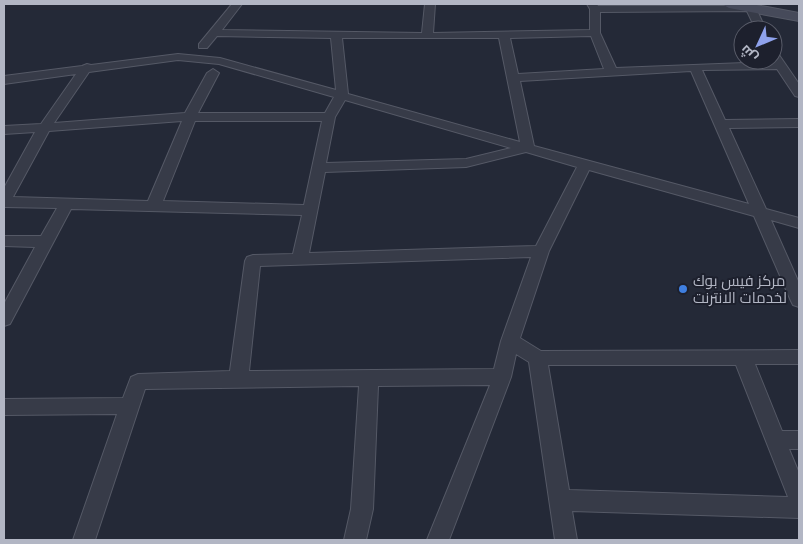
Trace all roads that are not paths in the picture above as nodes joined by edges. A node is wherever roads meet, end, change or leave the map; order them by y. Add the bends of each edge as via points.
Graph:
1 (238, 4) edge
2 (430, 4) edge
3 (729, 4) edge
4 (782, 4) edge
5 (594, 6) edge
6 (799, 6) edge
7 (751, 8) junction
8 (799, 17) edge
9 (756, 20) edge
10 (214, 33) junction
11 (595, 33) junction
12 (504, 35) junction
13 (336, 36) junction
14 (427, 36) junction
15 (203, 46) dead end
16 (87, 67) junction
17 (694, 67) junction
18 (733, 67) edge
19 (781, 70) edge
20 (214, 73) dead end
21 (612, 73) junction
22 (515, 78) junction
23 (4, 80) edge
24 (799, 93) edge
25 (342, 94) junction
26 (190, 116) junction
27 (329, 117) junction
28 (799, 123) edge
29 (722, 124) junction
30 (44, 128) junction
31 (4, 130) edge
32 (528, 148) junction
33 (585, 165) junction
34 (318, 168) junction
35 (4, 202) edge
36 (67, 203) junction
37 (154, 205) junction
38 (310, 210) junction
39 (760, 212) junction
40 (799, 223) edge
41 (4, 241) edge
42 (47, 242) junction
43 (540, 251) junction
44 (300, 259) junction
45 (799, 301) edge
46 (4, 319) edge
47 (510, 341) junction
48 (799, 357) edge
49 (538, 358) junction
50 (743, 358) junction
51 (239, 377) junction
52 (502, 377) junction
53 (368, 380) junction
54 (131, 406) junction
55 (4, 407) edge
56 (776, 440) junction
57 (799, 440) edge
58 (799, 498) edge
59 (560, 500) junction
60 (799, 508) edge
61 (84, 540) edge
62 (355, 540) edge
63 (438, 540) edge
64 (566, 540) edge

1 - 10 street
2 - 14 street
3 - 7 main road
4 - 6 main road
5 - 7 street
5 - 11 street
7 - 8 main road
7 - 9 street
10 - 13 street
10 - 15 street
11 - 12 street
11 - 21 street
12 - 14 street
12 - 22 street
13 - 14 street
13 - 25 street
16 - 23 street
16 - 25 street via 178,57 202,59
16 - 30 street
17 - 18 street
17 - 21 street
17 - 29 street
19 - 24 street
20 - 26 street
21 - 22 street
22 - 32 street
25 - 27 street
25 - 32 street
26 - 27 street
26 - 30 street
26 - 37 street
27 - 34 street
28 - 29 street
29 - 39 street
30 - 31 street
30 - 35 street
32 - 33 street
32 - 34 street via 466,163
33 - 39 street
33 - 43 street
34 - 38 street
35 - 36 street
36 - 37 street
36 - 42 street
37 - 38 street
38 - 44 street
39 - 40 street
39 - 45 street
41 - 42 street
42 - 46 street
43 - 44 street
43 - 47 street
44 - 51 street via 253,261
47 - 49 street
47 - 52 street
48 - 50 street
49 - 50 street
49 - 59 street
50 - 56 street
51 - 53 street
51 - 54 street via 138,382
52 - 53 street
52 - 63 street
53 - 62 street via 362,510
54 - 55 street
54 - 61 street
56 - 57 street
56 - 58 street
59 - 60 street
59 - 64 street

